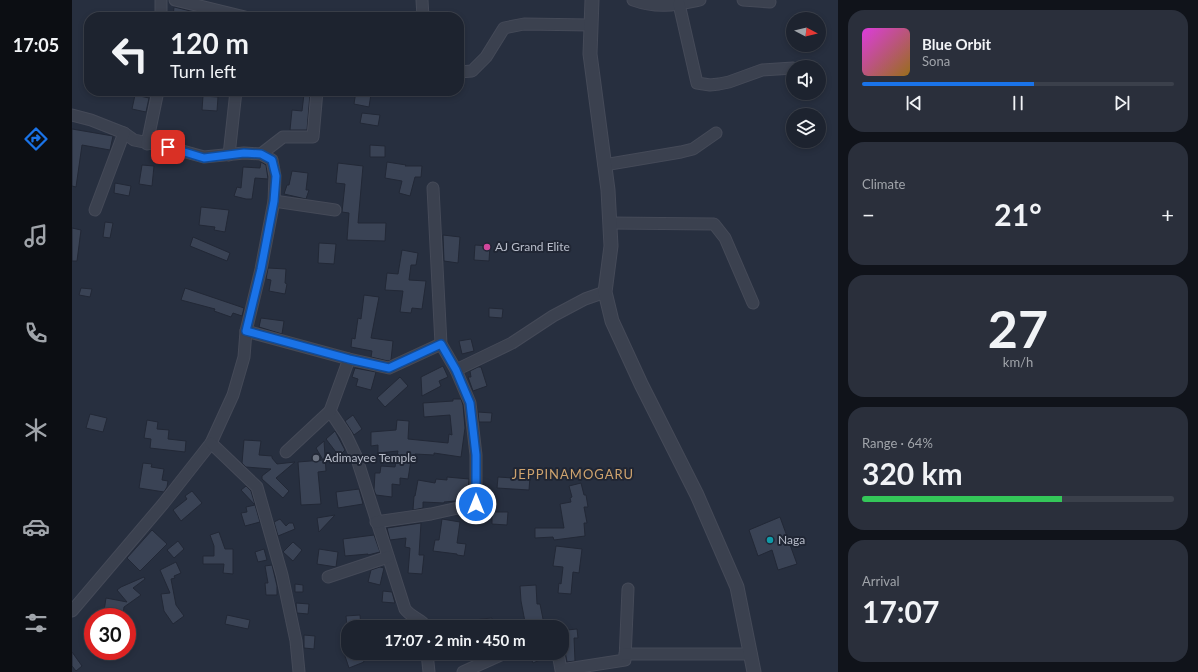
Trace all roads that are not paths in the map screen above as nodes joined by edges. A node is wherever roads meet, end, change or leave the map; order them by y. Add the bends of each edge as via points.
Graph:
1 (161, 0) edge
2 (174, 0) edge
3 (422, 0) edge
4 (592, 0) edge
5 (633, 0) edge
6 (700, 0) edge
7 (743, 0) edge
8 (770, 2) dead end
9 (678, 4) junction
10 (161, 12) edge
11 (224, 12) edge
12 (423, 12) edge
13 (591, 25) junction
14 (786, 68) edge
15 (464, 72) edge
16 (157, 96) edge
17 (235, 96) edge
18 (317, 96) edge
19 (72, 115) edge
20 (124, 133) junction
21 (716, 133) dead end
22 (147, 144) junction
23 (261, 154) junction
24 (229, 155) junction
25 (604, 165) junction
26 (433, 188) dead end
27 (274, 201) junction
28 (95, 210) dead end
29 (335, 210) dead end
30 (610, 223) junction
31 (605, 292) junction
32 (752, 303) dead end
33 (246, 331) junction
34 (441, 344) junction
35 (349, 359) junction
36 (456, 370) junction
37 (330, 411) junction
38 (211, 443) junction
39 (286, 452) dead end
40 (376, 522) junction
41 (388, 557) junction
42 (328, 577) dead end
43 (628, 589) dead end
44 (72, 611) edge
45 (419, 620) edge
46 (625, 654) junction
47 (750, 654) junction
48 (428, 660) edge
49 (490, 660) edge
50 (560, 660) edge
51 (299, 672) edge
52 (429, 672) edge
53 (463, 672) edge
54 (754, 672) edge

1 - 10 street
2 - 11 street
3 - 12 street
4 - 13 street
5 - 9 street via 654,6
6 - 9 street
7 - 8 street
9 - 14 street via 697,82 719,84 762,70
13 - 15 street via 524,24 504,28 486,57 472,71
13 - 25 street via 590,54
16 - 22 street
17 - 24 street
18 - 23 street via 313,137 283,137
19 - 20 street
20 - 22 street via 134,140
20 - 28 street
21 - 25 street via 693,149
22 - 24 street via 168,147 204,158
23 - 24 street
23 - 27 street via 272,160 276,176
25 - 30 street
26 - 34 street
27 - 29 street
27 - 33 street
30 - 31 street via 611,246
30 - 32 street via 714,224 725,238
31 - 36 street via 585,299 512,343
31 - 47 street via 612,321 697,495 737,587
33 - 35 street
33 - 38 street via 244,357 233,395
34 - 35 street via 389,368
34 - 36 street
35 - 37 street
36 - 40 street via 470,403 476,455 476,504
37 - 39 street
37 - 40 street via 356,456
38 - 44 street
38 - 51 street via 257,487 282,574 296,641
40 - 41 street
41 - 42 street
41 - 45 street via 405,609
43 - 46 street
46 - 47 street
46 - 50 street via 625,660 562,670
47 - 54 street
48 - 52 street
49 - 53 street

